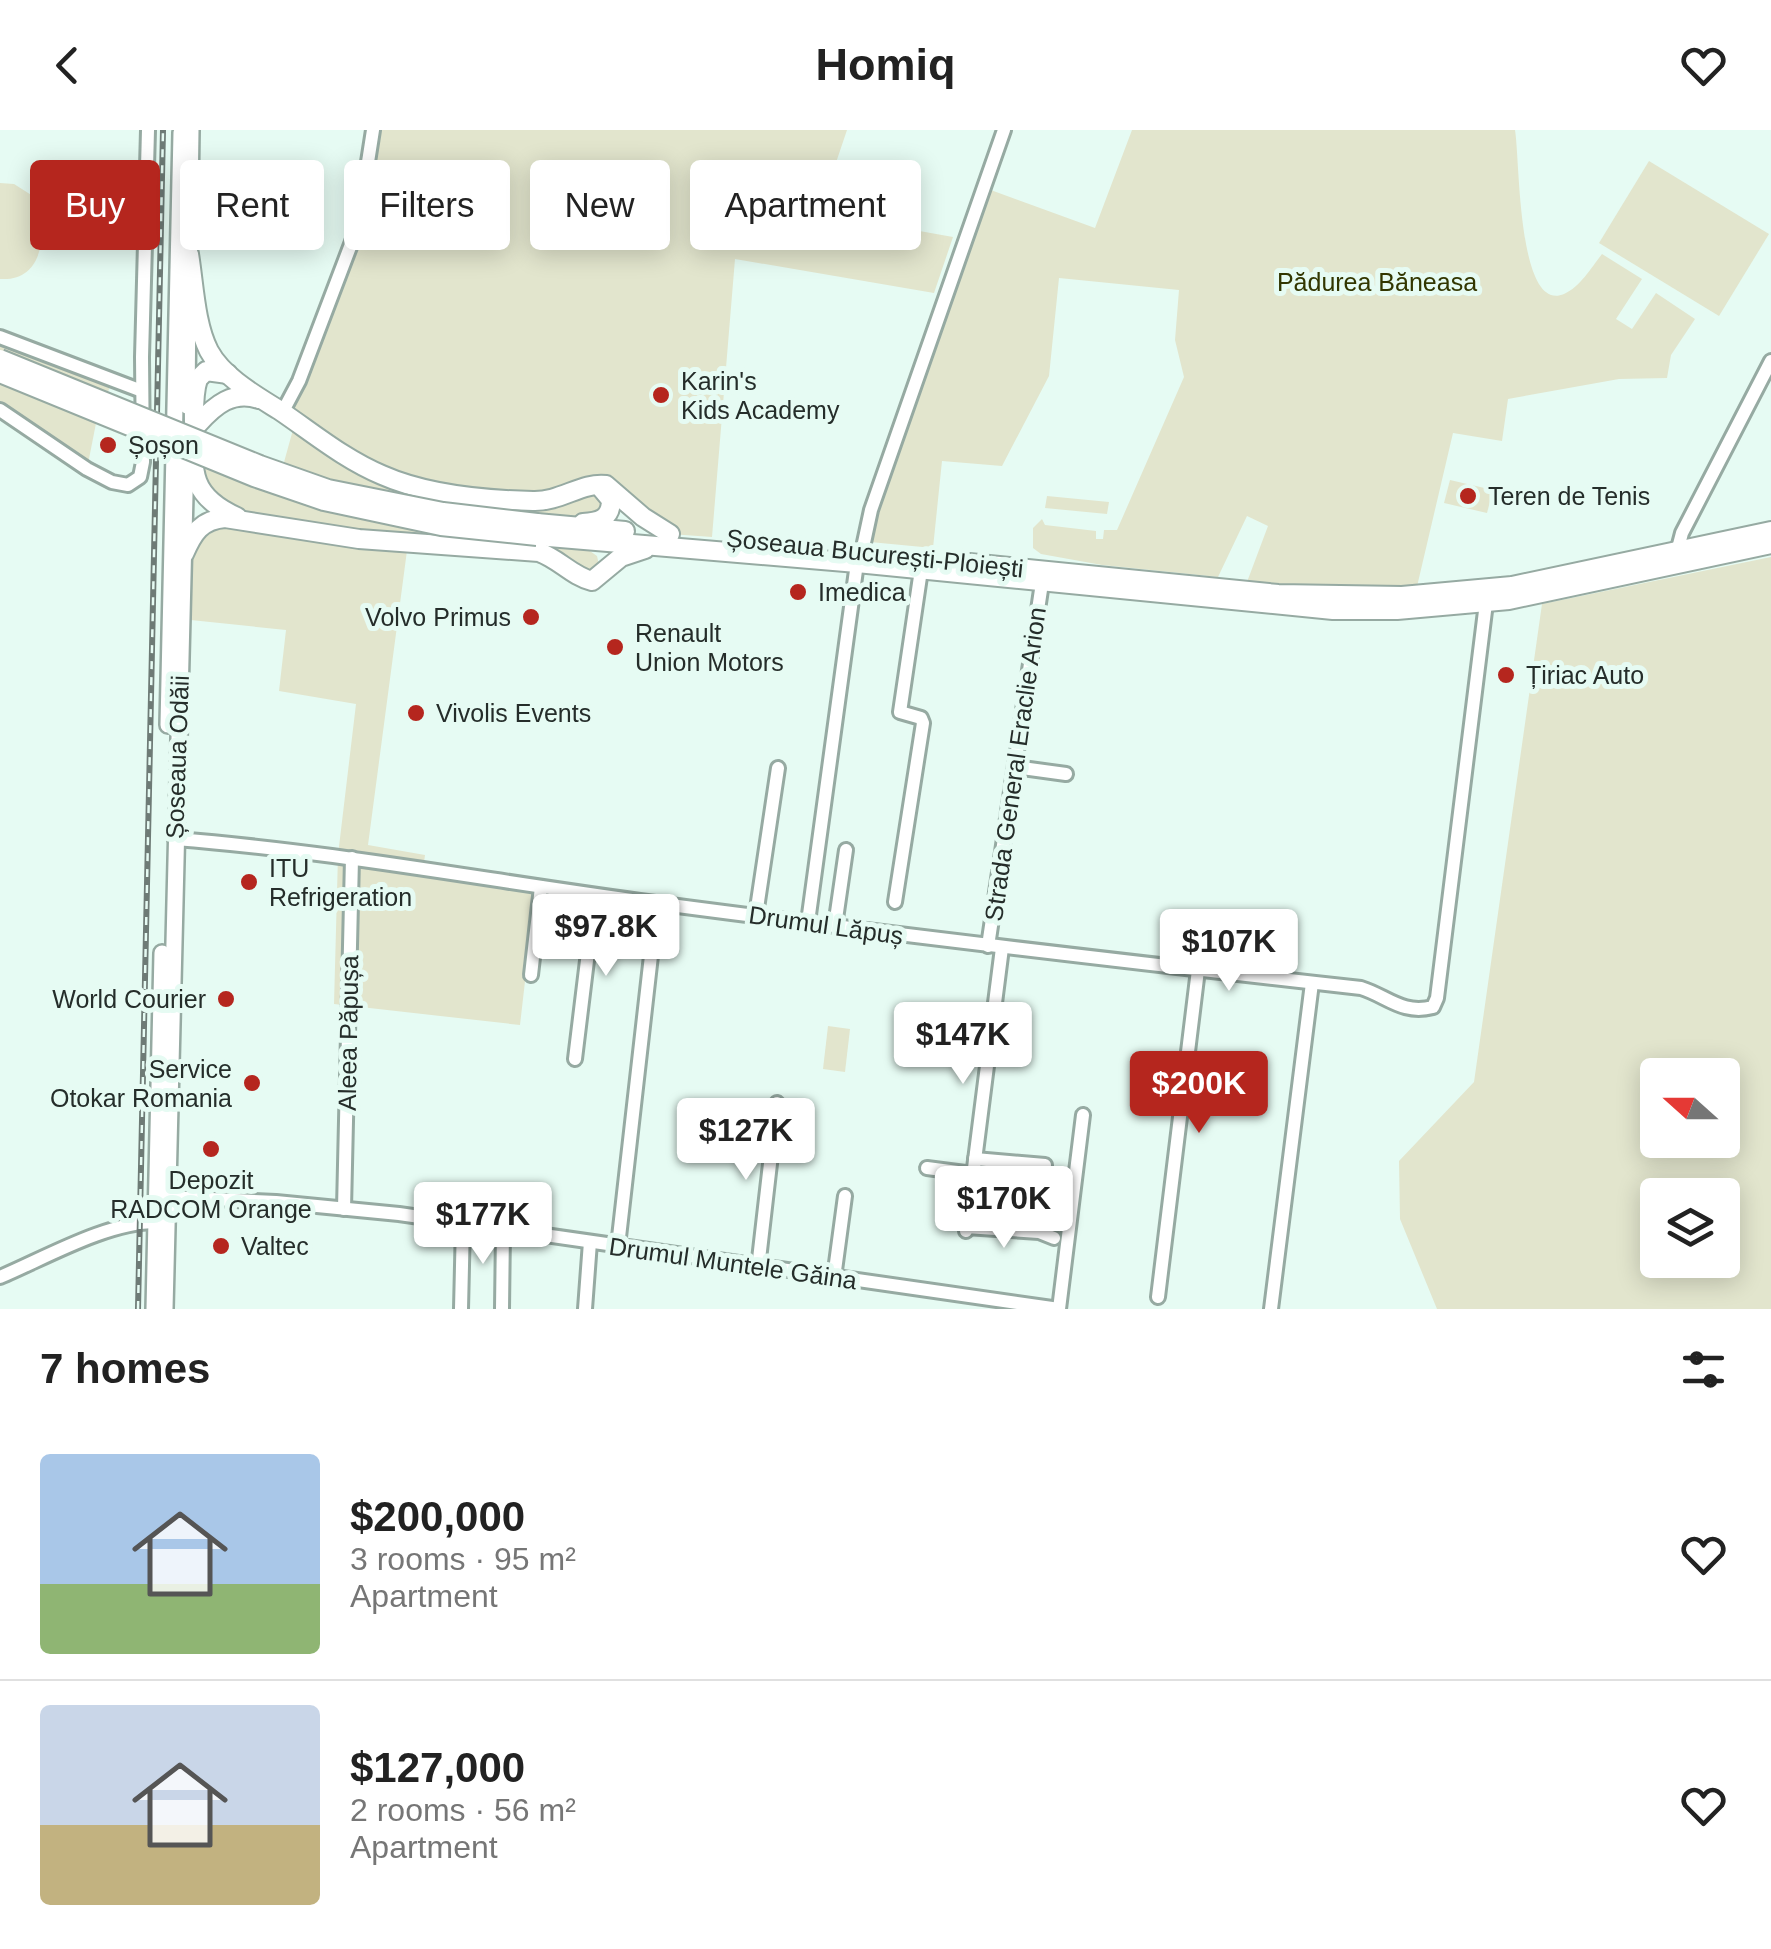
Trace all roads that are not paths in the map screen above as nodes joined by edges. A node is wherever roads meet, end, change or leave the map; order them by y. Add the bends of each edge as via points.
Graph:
1 (148, 130) edge
2 (181, 130) edge
3 (191, 130) edge
4 (373, 130) edge
5 (1004, 130) edge
6 (189, 254) junction
7 (0, 337) edge
8 (0, 359) edge
9 (1771, 360) edge
10 (180, 368) junction
11 (0, 373) edge
12 (226, 373) junction
13 (142, 391) junction
14 (228, 399) junction
15 (264, 400) junction
16 (0, 410) edge
17 (282, 412) junction
18 (196, 419) junction
19 (590, 485) junction
20 (251, 520) junction
21 (536, 529) junction
22 (556, 531) junction
23 (1771, 532) edge
24 (668, 540) junction
25 (1771, 544) edge
26 (1677, 552) junction
27 (184, 554) junction
28 (859, 557) junction
29 (921, 570) junction
30 (585, 580) junction
31 (1042, 583) junction
32 (1486, 603) junction
33 (1014, 767) junction
34 (778, 768) dead end
35 (1066, 774) dead end
36 (175, 840) junction
37 (846, 850) dead end
38 (352, 858) junction
39 (541, 887) junction
40 (595, 895) junction
41 (895, 902) dead end
42 (657, 903) junction
43 (756, 916) junction
44 (808, 922) junction
45 (836, 926) junction
46 (995, 947) junction
47 (1198, 970) junction
48 (531, 975) dead end
49 (1312, 983) junction
50 (575, 1059) dead end
51 (777, 1103) dead end
52 (1083, 1116) dead end
53 (1045, 1165) dead end
54 (974, 1166) junction
55 (927, 1168) dead end
56 (845, 1196) dead end
57 (167, 1198) junction
58 (344, 1209) junction
59 (156, 1222) junction
60 (462, 1223) junction
61 (504, 1230) junction
62 (1054, 1238) dead end
63 (590, 1242) junction
64 (618, 1246) junction
65 (758, 1268) junction
66 (0, 1277) edge
67 (834, 1278) junction
68 (1158, 1296) dead end
69 (154, 1309) edge
70 (165, 1309) edge
71 (461, 1309) edge
72 (502, 1309) edge
73 (585, 1309) edge
74 (1059, 1309) edge
75 (1270, 1309) edge

1 - 13 street
2 - 10 main road
3 - 6 main road, Șoseaua Odăii
4 - 17 street via 358,226
5 - 28 street
6 - 10 main road, Șoseaua Odăii
6 - 12 highway via 206,344
7 - 13 street
8 - 21 highway, Șoseaua București-Ploiești, bridge via 328,489
9 - 26 street
10 - 18 highway
10 - 27 main road, Șoseaua Odăii
10 - 59 main road, Șoseaua Odăii
11 - 21 highway, Șoseaua București-Ploiești, bridge via 324,501 441,526
12 - 14 highway via 206,376 201,391 210,400
12 - 15 highway
12 - 18 highway via 199,376
13 - 16 street via 142,471 128,485 87,469
14 - 15 highway
14 - 18 highway
15 - 17 highway
17 - 19 highway via 344,456 421,488 536,501
18 - 20 highway via 196,465 204,485
19 - 22 highway via 609,496 608,514
19 - 24 highway via 611,487
20 - 27 highway via 202,525
20 - 30 highway via 340,537 540,552
21 - 22 highway, Șoseaua București-Ploiești
22 - 24 highway, Șoseaua București-Ploiești
22 - 30 highway via 597,556 598,570
23 - 26 highway, Șoseaua București-Ploiești
24 - 28 highway, Șoseaua București-Ploiești
24 - 30 highway via 624,555 598,579
25 - 32 highway, Șoseaua București-Ploiești
26 - 28 highway, Șoseaua București-Ploiești via 1512,586 1334,597
27 - 36 main road, Șoseaua Odăii
28 - 29 highway, Șoseaua București-Ploiești
28 - 44 street, Șoseaua București-Ploiești
29 - 31 highway, Șoseaua București-Ploiești
29 - 41 street, Șoseaua București-Ploiești via 900,712 923,723
31 - 32 highway, Șoseaua București-Ploiești via 1333,610
31 - 33 street, Strada General Eraclie Arion
32 - 49 street, Drumul Lăpuș via 1432,1007 1394,1006 1376,992
33 - 35 street
33 - 46 street, Strada General Eraclie Arion
34 - 43 street
36 - 38 street, Drumul Lăpuș
36 - 57 main road, Șoseaua Odăii
37 - 45 street
38 - 39 street, Drumul Lăpuș
38 - 58 street, Aleea Păpușa
39 - 40 street, Drumul Lăpuș
39 - 48 street
40 - 42 street, Drumul Lăpuș
40 - 50 street
42 - 43 street, Drumul Lăpuș
42 - 64 street
43 - 44 street, Drumul Lăpuș
44 - 45 street, Drumul Lăpuș
45 - 46 street, Drumul Lăpuș
46 - 47 street, Drumul Lăpuș
46 - 54 street
47 - 49 street, Drumul Lăpuș
47 - 68 street
49 - 75 street
51 - 65 street
52 - 74 street
53 - 54 street
54 - 55 street
54 - 62 street via 966,1229
56 - 67 street
57 - 58 street, Drumul Muntele Găina
57 - 70 main road, Șoseaua Odăii
58 - 60 street, Drumul Muntele Găina
59 - 66 street via 104,1234
59 - 69 main road, Șoseaua Odăii
60 - 61 street, Drumul Muntele Găina
60 - 71 street
61 - 63 street, Drumul Muntele Găina
61 - 72 street
63 - 64 street, Drumul Muntele Găina
63 - 73 street
64 - 65 street, Drumul Muntele Găina
65 - 67 street, Drumul Muntele Găina
67 - 74 street, Drumul Muntele Găina

